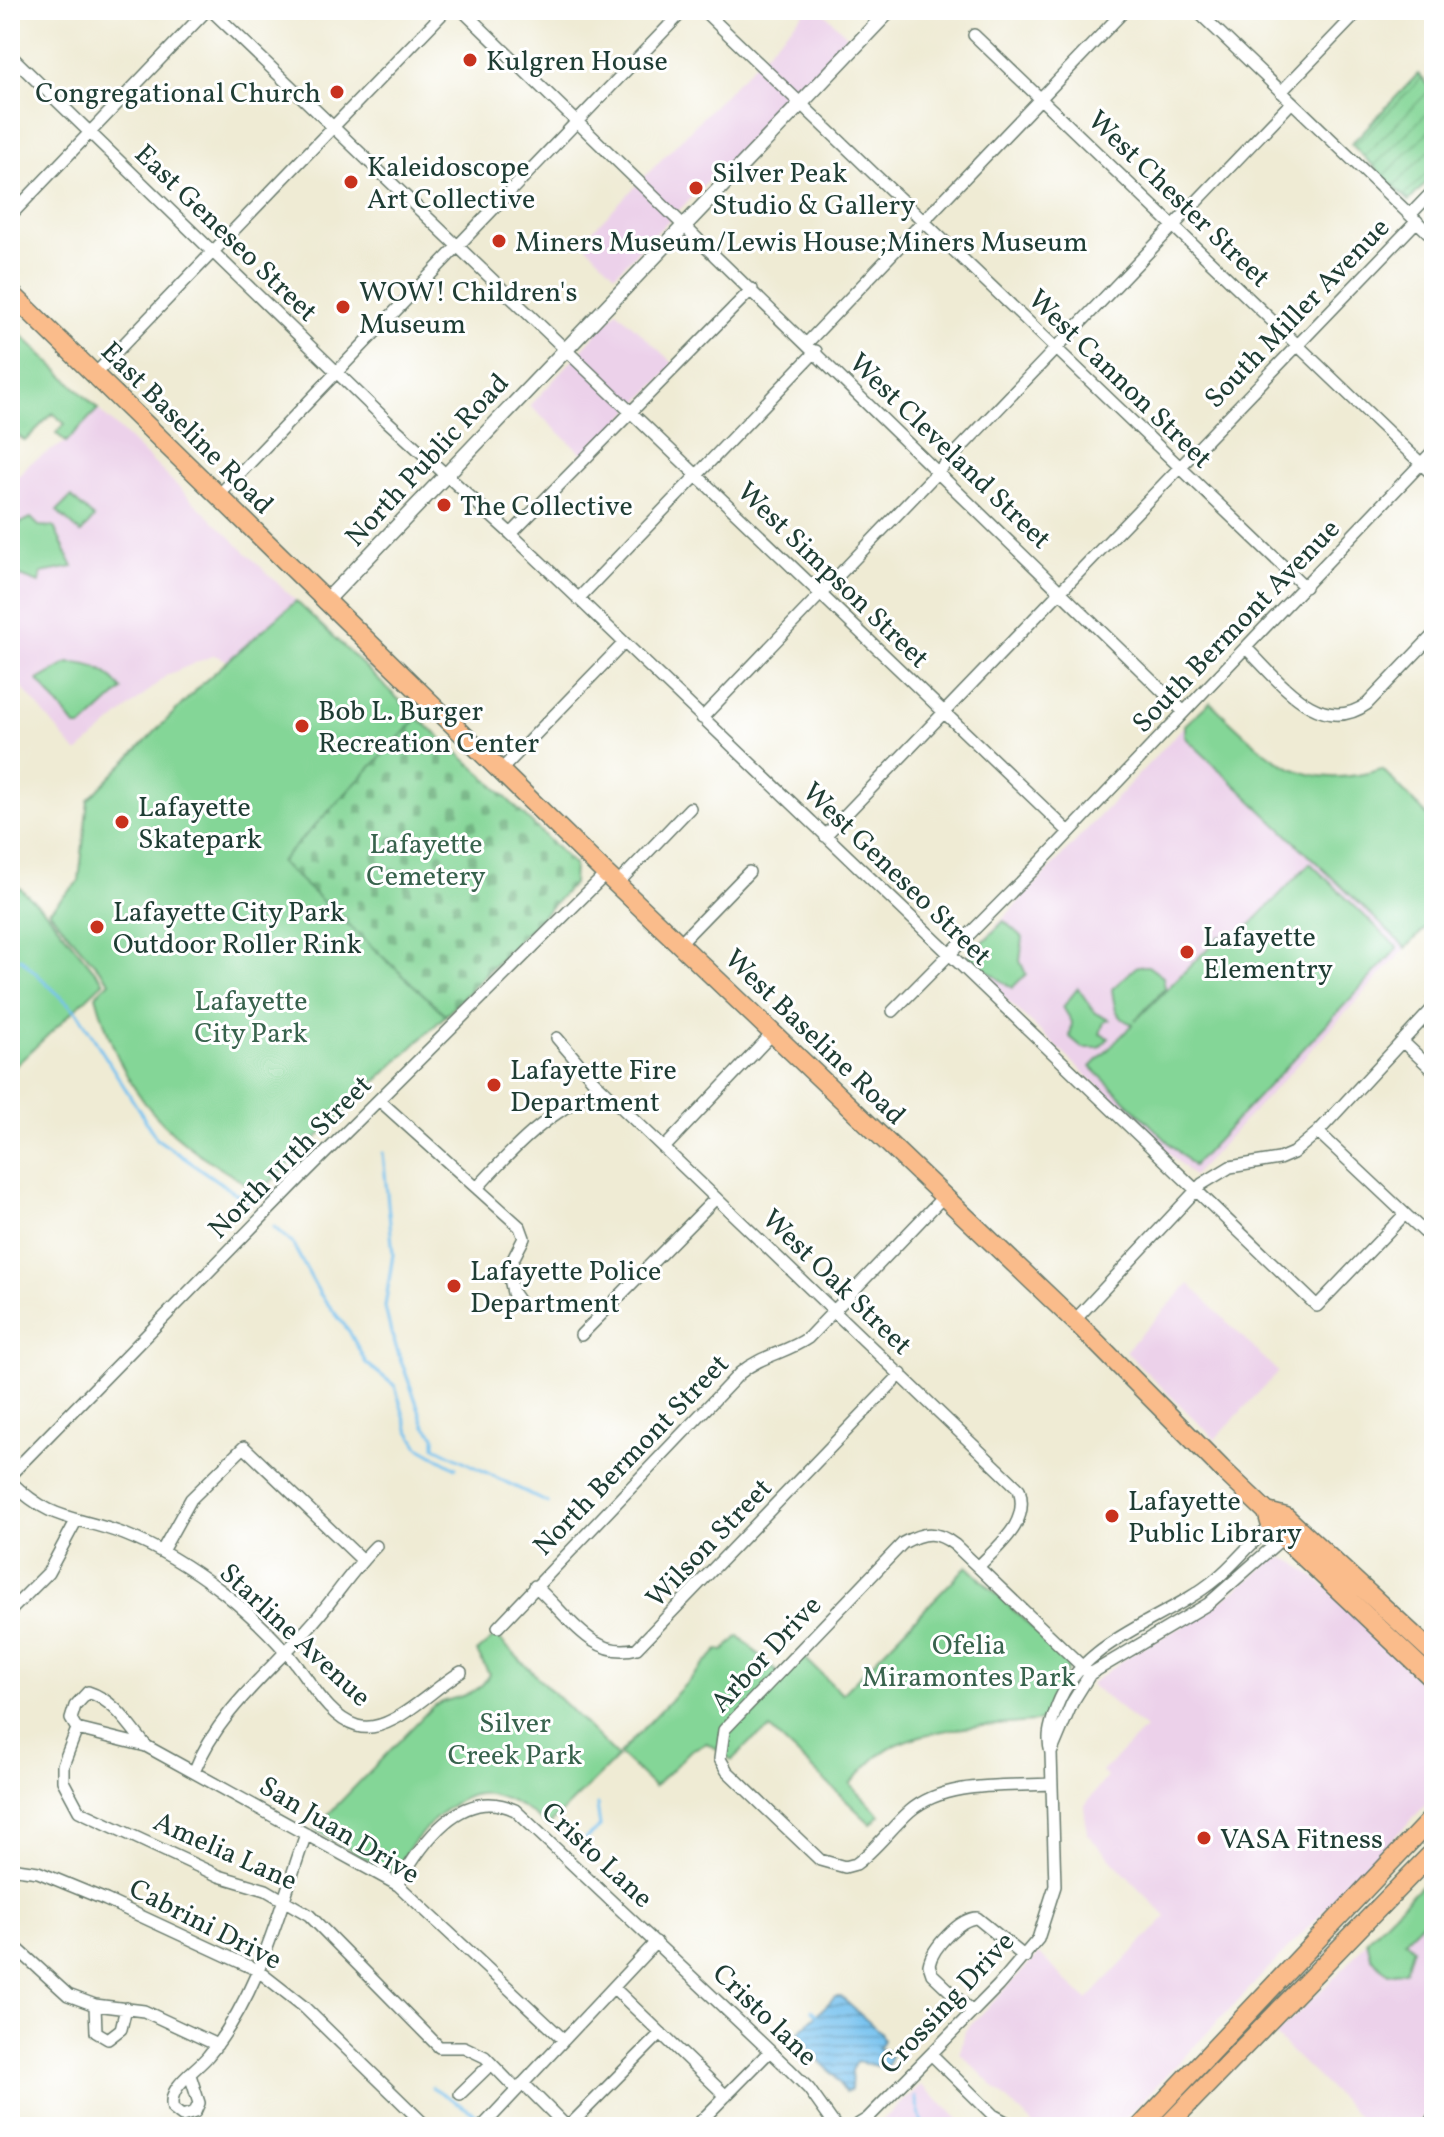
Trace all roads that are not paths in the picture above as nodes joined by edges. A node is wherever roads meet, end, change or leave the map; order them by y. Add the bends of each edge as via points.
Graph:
1 (209, 10) edge
2 (446, 10) edge
3 (462, 10) edge
4 (684, 10) edge
5 (703, 10) edge
6 (890, 10) edge
7 (1125, 10) edge
8 (1196, 10) edge
9 (1360, 10) edge
10 (974, 35) dead end
11 (10, 55) edge
12 (1281, 92) junction
13 (1041, 97) junction
14 (1292, 102) junction
15 (800, 104) junction
16 (576, 121) junction
17 (332, 129) junction
18 (90, 132) junction
19 (1434, 190) edge
20 (10, 216) edge
21 (1414, 218) junction
22 (922, 221) junction
23 (684, 223) junction
24 (1176, 225) junction
25 (1434, 238) edge
26 (455, 248) junction
27 (212, 253) junction
28 (752, 289) junction
29 (10, 292) edge
30 (1297, 344) junction
31 (811, 347) junction
32 (1056, 349) junction
33 (565, 351) junction
34 (336, 371) junction
35 (95, 374) junction
36 (632, 413) junction
37 (1434, 450) edge
38 (1421, 464) junction
39 (1179, 468) junction
40 (938, 472) junction
41 (445, 475) junction
42 (697, 476) junction
43 (1434, 476) edge
44 (218, 496) junction
45 (511, 534) junction
46 (1305, 587) junction
47 (1060, 590) junction
48 (819, 595) junction
49 (578, 599) junction
50 (325, 602) junction
51 (1434, 634) edge
52 (624, 643) junction
53 (1246, 648) junction
54 (1184, 712) junction
55 (943, 714) junction
56 (702, 718) junction
57 (501, 770) junction
58 (690, 808) dead end
59 (1069, 832) junction
60 (825, 836) junction
61 (749, 872) dead end
62 (611, 879) junction
63 (679, 944) junction
64 (949, 955) junction
65 (1434, 1007) edge
66 (893, 1011) dead end
67 (773, 1033) junction
68 (557, 1038) dead end
69 (1402, 1041) junction
70 (1434, 1071) edge
71 (601, 1088) junction
72 (379, 1100) junction
73 (1318, 1132) junction
74 (664, 1148) junction
75 (477, 1188) junction
76 (1196, 1191) junction
77 (944, 1196) junction
78 (716, 1198) junction
79 (1405, 1214) junction
80 (1434, 1241) edge
81 (520, 1303) dead end
82 (835, 1312) junction
83 (10, 1315) edge
84 (1074, 1321) junction
85 (581, 1335) dead end
86 (10, 1338) edge
87 (901, 1374) junction
88 (10, 1478) edge
89 (76, 1521) junction
90 (1281, 1524) junction
91 (376, 1546) dead end
92 (162, 1551) junction
93 (362, 1560) junction
94 (978, 1567) junction
95 (535, 1586) junction
96 (10, 1611) edge
97 (498, 1627) dead end
98 (286, 1651) junction
99 (1434, 1654) edge
100 (1086, 1670) junction
101 (461, 1672) dead end
102 (1434, 1680) edge
103 (77, 1729) junction
104 (146, 1746) junction
105 (194, 1772) junction
106 (1051, 1784) junction
107 (1434, 1816) edge
108 (306, 1834) junction
109 (1434, 1851) edge
110 (10, 1868) edge
111 (398, 1885) junction
112 (283, 1899) junction
113 (10, 1902) edge
114 (10, 1913) edge
115 (10, 1942) edge
116 (656, 1942) junction
117 (1025, 1957) junction
118 (257, 1970) junction
119 (614, 1988) junction
120 (95, 2005) junction
121 (126, 2008) junction
122 (972, 2012) junction
123 (661, 2033) junction
124 (564, 2040) junction
125 (217, 2045) junction
126 (770, 2051) junction
127 (931, 2054) junction
128 (491, 2064) junction
129 (190, 2075) dead end
130 (520, 2086) junction
131 (460, 2094) dead end
132 (726, 2096) junction
133 (993, 2115) junction
134 (1434, 2115) edge
135 (427, 2127) edge
136 (482, 2127) edge
137 (568, 2127) edge
138 (695, 2127) edge
139 (836, 2127) edge
140 (854, 2127) edge
141 (999, 2127) edge
142 (1015, 2127) edge
143 (1140, 2127) edge
144 (1166, 2127) edge
145 (1428, 2127) edge

1 - 17 street, West Simpson Street
1 - 18 street
2 - 17 street
3 - 16 street, West Cleveland Street
4 - 16 street
5 - 15 street, West Cannon Street
6 - 15 street, North Public Road
7 - 13 street
8 - 12 street
9 - 12 street
10 - 13 street, West Chester Street
11 - 18 street, East Geneseo Street
12 - 14 street
13 - 22 street
13 - 24 street, West Chester Street
14 - 21 street
14 - 24 street
15 - 22 street, West Cannon Street
15 - 23 street, North Public Road
16 - 23 street, West Cleveland Street
16 - 26 street
17 - 26 street, West Simpson Street
17 - 27 street
18 - 20 street
18 - 27 street, East Geneseo Street
19 - 21 street, South Miller Avenue
21 - 25 street
21 - 30 street, South Miller Avenue
22 - 31 street
22 - 32 street, West Cannon Street
23 - 28 street, West Cleveland Street
23 - 33 street, North Public Road
24 - 30 street, West Chester Street
24 - 32 street
26 - 33 street, West Simpson Street
26 - 34 street
27 - 34 street, East Geneseo Street
27 - 35 street
28 - 31 street, West Cleveland Street
28 - 36 street
29 - 35 main road, East Baseline Road
30 - 38 street, West Chester Street
30 - 39 street, South Miller Avenue
31 - 40 street, West Cleveland Street
31 - 42 street
32 - 39 street, West Cannon Street
32 - 40 street
33 - 36 street, West Simpson Street
33 - 41 street, North Public Road
34 - 41 street, East Geneseo Street
34 - 44 street
35 - 44 main road, East Baseline Road
36 - 42 street, West Simpson Street
36 - 45 street
37 - 38 street, South Bermont Avenue
38 - 43 street, West Chester Street
38 - 46 street, South Bermont Avenue
39 - 46 street, West Cannon Street
39 - 47 street, South Miller Avenue
40 - 47 street, West Cleveland Street
40 - 48 street
41 - 45 street, West Geneseo Street
41 - 50 street, North Public Road
42 - 48 street, West Simpson Street
42 - 49 street
44 - 50 main road, East Baseline Road
45 - 49 street, West Geneseo Street
46 - 53 street, South Bermont Avenue
47 - 54 street, West Cleveland Street
47 - 55 street, South Miller Avenue
48 - 55 street, West Simpson Street
48 - 56 street
49 - 52 street, West Geneseo Street
50 - 57 main road, West Baseline Road
51 - 53 street via 1367,704 1337,716 1302,703
52 - 56 street, West Geneseo Street
52 - 57 street
53 - 54 street, South Bermont Avenue
54 - 59 street, South Bermont Avenue
55 - 59 street, West Simpson Street
55 - 60 street, South Miller Avenue
56 - 60 street, West Geneseo Street
57 - 62 main road, West Baseline Road
58 - 62 street, North 111th Street
59 - 64 street, South Bermont Avenue
60 - 64 street, West Geneseo Street
61 - 63 street
62 - 63 main road, West Baseline Road
62 - 72 street, North 111th Street
63 - 67 main road, West Baseline Road
64 - 66 street, South Bermont Avenue
64 - 76 street, West Geneseo Street
65 - 69 street
67 - 74 street
67 - 77 main road, West Baseline Road
68 - 71 street, West Oak Street
69 - 70 street
69 - 73 street
71 - 74 street, West Oak Street
71 - 75 street via 567,1103 533,1128
72 - 75 street
72 - 88 street, North 111th Street
73 - 76 street via 1279,1159 1215,1173
73 - 79 street
74 - 78 street, West Oak Street
75 - 81 street via 520,1227 524,1238 508,1269
76 - 79 street, West Geneseo Street via 1317,1306
76 - 84 street
77 - 82 street, North Bermont Street
77 - 84 main road, West Baseline Road
78 - 82 street, West Oak Street
78 - 85 street
79 - 80 street
82 - 87 street, West Oak Street
82 - 95 street, North Bermont Street via 794,1347 758,1358 740,1373
83 - 86 street
84 - 90 main road, West Baseline Road
87 - 94 street, West Oak Street via 1019,1489 1024,1504 1020,1521
87 - 95 street, Wilson Street via 637,1648 622,1653 599,1648
88 - 89 street, Starline Avenue via 36,1505
89 - 92 street, Starline Avenue
89 - 96 street via 48,1573
90 - 99 main road, West Baseline Road
90 - 100 street, Crossing Drive via 1208,1604
90 - 102 main road, West Baseline Road
91 - 93 street
92 - 93 street via 191,1499 244,1447
92 - 98 street, Starline Avenue via 225,1594
93 - 98 street
94 - 100 street, Arbor Drive
94 - 106 street, Arbor Drive via 945,1537 933,1533 903,1543 724,1730 720,1759 820,1860 845,1867 867,1856 913,1808 936,1796
95 - 97 street, North Bermont Street
98 - 101 street, Starline Avenue via 345,1720 369,1728 393,1722
98 - 105 street via 226,1715
100 - 106 street, Crossing Drive via 1051,1753
103 - 104 street, San Juan Drive
103 - 104 street, San Juan Drive via 71,1719 88,1692 114,1707
103 - 112 street, Amelia Lane via 63,1765 66,1788 79,1811 219,1876
104 - 105 street, San Juan Drive
105 - 108 street, San Juan Drive
106 - 117 street, Crossing Drive via 1055,1886 1049,1914
107 - 143 main road
108 - 111 street, San Juan Drive
108 - 112 street
109 - 144 main road
110 - 118 street, Cabrini Drive via 38,1872
111 - 116 street, Cristo Lane via 417,1854 456,1813 485,1803 503,1804 529,1820
111 - 124 street, San Juan Drive
112 - 118 street
112 - 128 street, Amelia Lane via 345,1949 439,2047 464,2047
113 - 114 street
115 - 120 street via 54,1985
116 - 119 street
116 - 126 street, Cristo lane
117 - 122 street, Crossing Drive
117 - 122 street via 977,1918 955,1929 929,1965
118 - 125 street
118 - 135 street, Cabrini Drive via 303,2006
119 - 123 street
119 - 124 street
120 - 121 street
120 - 121 street via 94,2028 108,2039 121,2029
121 - 125 street via 164,2019
122 - 127 street, Crossing Drive
123 - 132 street
123 - 137 street
124 - 130 street
125 - 129 street
126 - 132 street
126 - 139 street, Cristo lane via 809,2089
127 - 133 street
127 - 140 street, Crossing Drive
128 - 130 street, Amelia Lane
128 - 131 street
130 - 136 street
130 - 137 street, Amelia Lane
132 - 138 street
133 - 141 street
133 - 142 street
134 - 145 street

